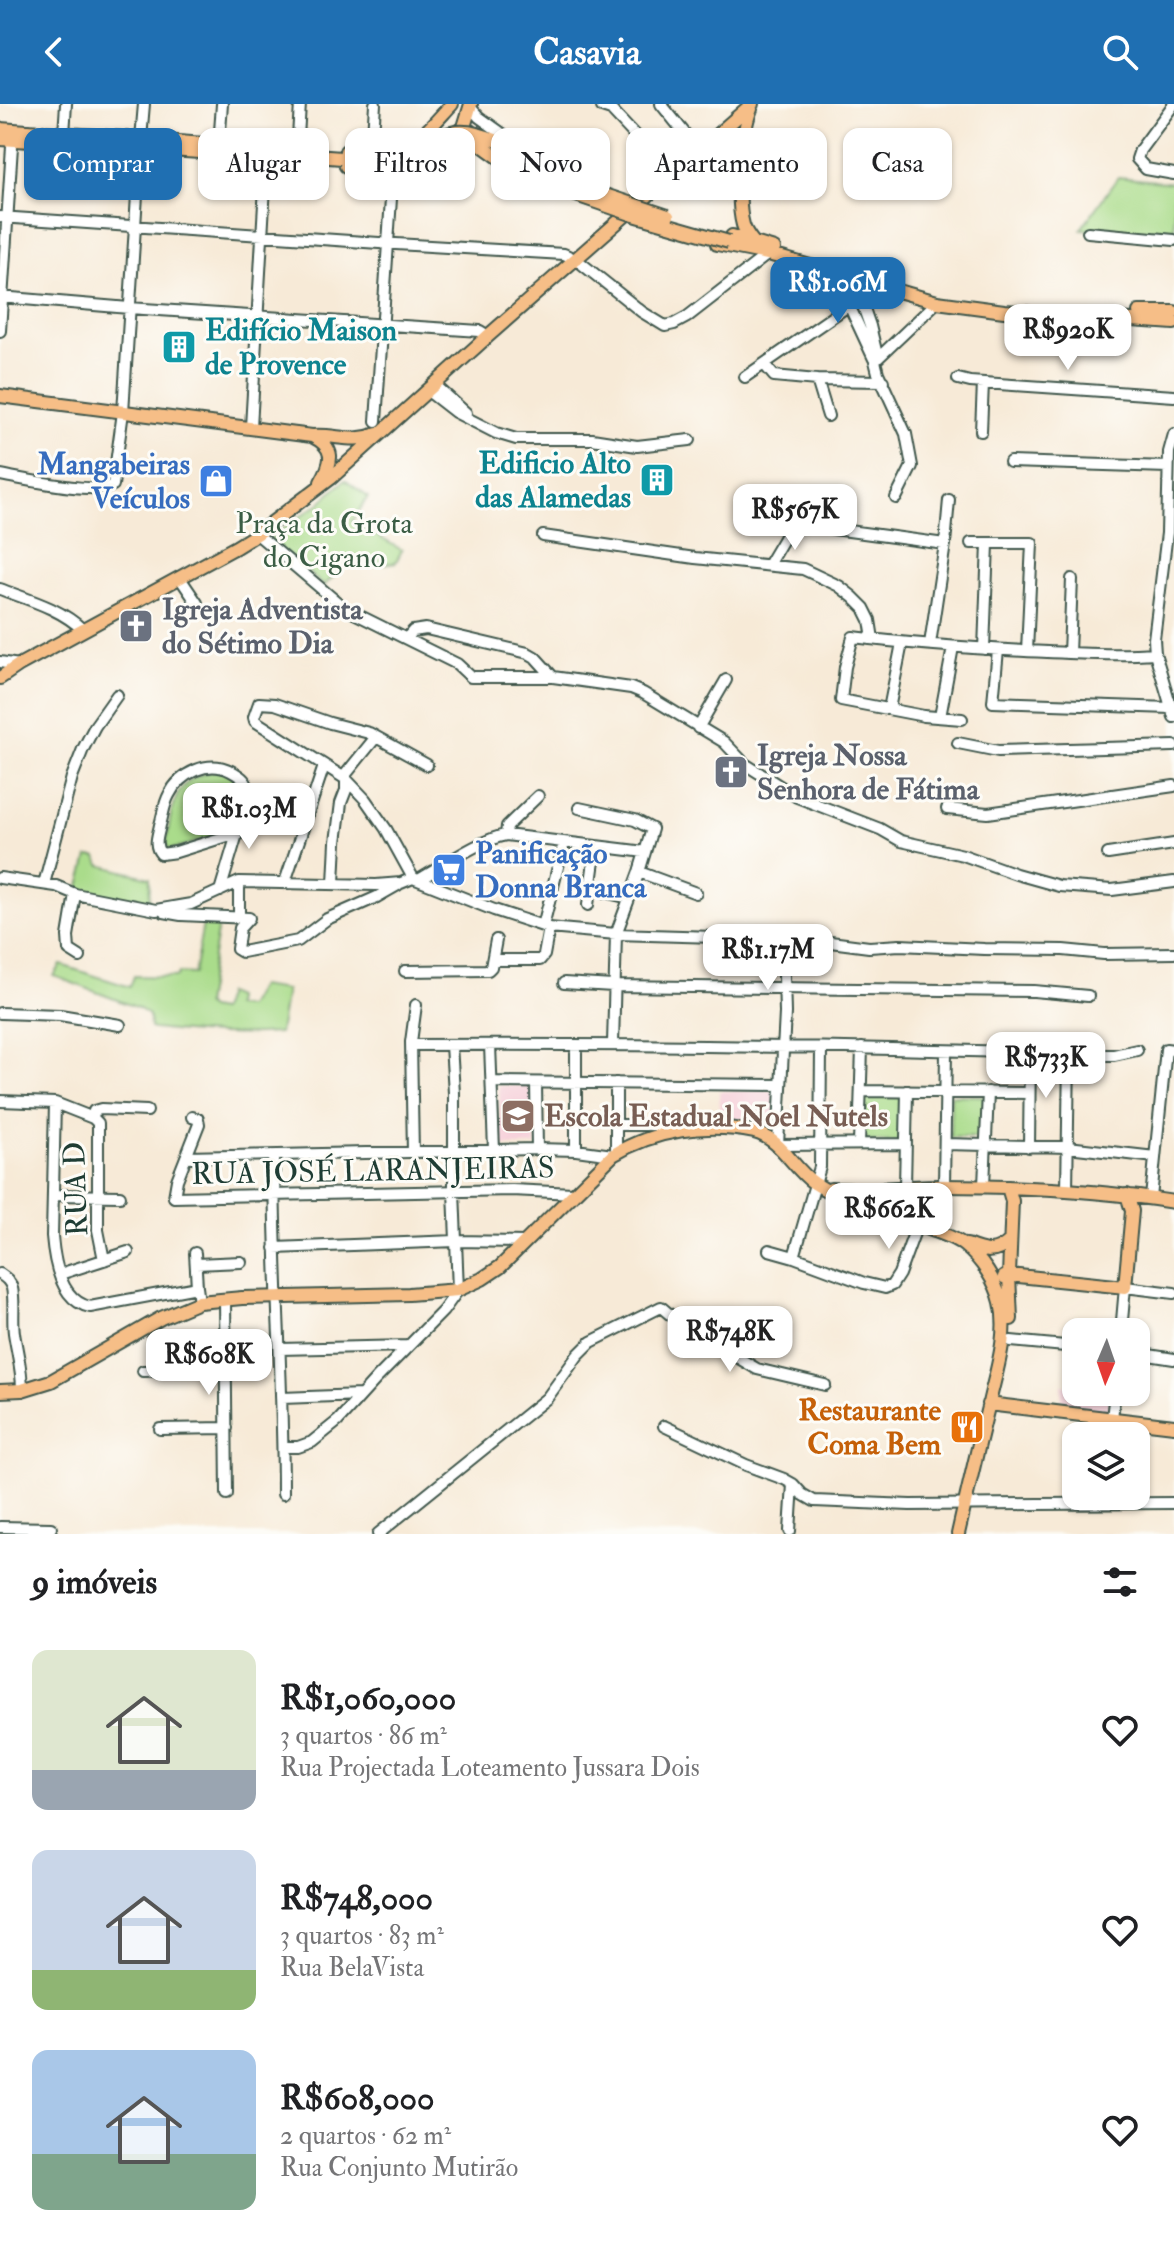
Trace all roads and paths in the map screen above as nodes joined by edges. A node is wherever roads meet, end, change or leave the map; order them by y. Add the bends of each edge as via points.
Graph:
1 (66, 104) edge
2 (144, 104) edge
3 (222, 104) edge
4 (300, 104) edge
5 (375, 104) edge
6 (661, 104) edge
7 (753, 104) edge
8 (1174, 104) edge
9 (450, 105) edge
10 (602, 107) dead end
11 (469, 110) edge
12 (64, 128) edge
13 (142, 128) edge
14 (220, 128) edge
15 (300, 128) edge
16 (374, 128) edge
17 (428, 128) edge
18 (628, 128) edge
19 (680, 128) edge
20 (725, 128) edge
21 (3, 135) edge
22 (24, 135) edge
23 (24, 136) edge
24 (329, 156) edge
25 (1174, 174) edge
26 (136, 200) edge
27 (264, 200) edge
28 (391, 200) edge
29 (644, 200) edge
30 (640, 204) junction
31 (3, 217) edge
32 (625, 217) junction
33 (134, 226) junction
34 (1088, 232) dead end
35 (261, 235) junction
36 (730, 239) junction
37 (1174, 240) edge
38 (753, 242) junction
39 (388, 244) junction
40 (768, 254) junction
41 (577, 260) junction
42 (834, 273) junction
43 (864, 283) junction
44 (1, 297) edge
45 (861, 300) junction
46 (937, 302) junction
47 (848, 306) junction
48 (129, 308) junction
49 (1174, 314) edge
50 (257, 315) junction
51 (1137, 316) junction
52 (383, 323) junction
53 (1174, 325) edge
54 (0, 331) edge
55 (488, 336) junction
56 (875, 361) junction
57 (764, 364) junction
58 (745, 377) dead end
59 (958, 379) dead end
60 (817, 380) junction
61 (883, 381) junction
62 (983, 383) junction
63 (432, 388) junction
64 (0, 396) edge
65 (1174, 396) edge
66 (123, 412) junction
67 (828, 416) dead end
68 (251, 427) junction
69 (378, 427) junction
70 (981, 431) dead end
71 (312, 436) junction
72 (1174, 438) edge
73 (690, 440) dead end
74 (1010, 462) dead end
75 (1168, 467) junction
76 (0, 475) edge
77 (318, 487) junction
78 (896, 498) dead end
79 (949, 500) dead end
80 (257, 534) junction
81 (543, 536) dead end
82 (971, 543) dead end
83 (945, 544) junction
84 (988, 544) junction
85 (768, 565) junction
86 (1161, 576) junction
87 (1174, 577) edge
88 (180, 578) junction
89 (1072, 579) dead end
90 (0, 589) edge
91 (197, 603) dead end
92 (83, 630) junction
93 (407, 638) junction
94 (873, 639) junction
95 (902, 643) junction
96 (930, 644) junction
97 (953, 647) junction
98 (984, 649) junction
99 (998, 650) junction
100 (1027, 651) junction
101 (1069, 653) junction
102 (1155, 653) junction
103 (0, 662) edge
104 (19, 665) junction
105 (553, 677) junction
106 (0, 678) edge
107 (1168, 679) edge
108 (726, 680) dead end
109 (117, 695) dead end
110 (889, 709) junction
111 (1172, 712) edge
112 (940, 717) junction
113 (962, 719) dead end
114 (698, 728) junction
115 (376, 737) junction
116 (958, 743) dead end
117 (1174, 746) edge
118 (427, 765) dead end
119 (324, 766) junction
120 (346, 779) junction
121 (1174, 786) edge
122 (538, 796) dead end
123 (579, 808) dead end
124 (947, 809) dead end
125 (237, 833) junction
126 (506, 835) junction
127 (564, 843) junction
128 (1174, 844) edge
129 (596, 846) junction
130 (645, 852) junction
131 (1108, 854) dead end
132 (639, 872) junction
133 (0, 878) edge
134 (416, 879) junction
135 (239, 882) junction
136 (285, 882) junction
137 (1174, 882) edge
138 (334, 883) junction
139 (401, 883) junction
140 (44, 884) junction
141 (592, 889) junction
142 (220, 891) junction
143 (696, 893) dead end
144 (75, 894) junction
145 (629, 898) junction
146 (588, 905) dead end
147 (156, 910) junction
148 (244, 918) junction
149 (546, 927) junction
150 (616, 934) junction
151 (783, 939) junction
152 (496, 940) dead end
153 (1174, 953) edge
154 (80, 957) dead end
155 (493, 960) junction
156 (405, 971) dead end
157 (564, 983) dead end
158 (613, 986) junction
159 (785, 988) junction
160 (1088, 996) dead end
161 (416, 1005) dead end
162 (0, 1013) edge
163 (120, 1025) dead end
164 (613, 1044) junction
165 (411, 1045) junction
166 (451, 1045) junction
167 (490, 1045) junction
168 (576, 1045) junction
169 (783, 1047) junction
170 (821, 1048) junction
171 (862, 1048) junction
172 (1137, 1050) dead end
173 (1170, 1050) edge
174 (946, 1051) junction
175 (1030, 1053) junction
176 (1069, 1054) junction
177 (492, 1082) junction
178 (536, 1083) junction
179 (577, 1083) junction
180 (616, 1083) junction
181 (781, 1085) junction
182 (1161, 1087) junction
183 (1174, 1089) edge
184 (861, 1091) junction
185 (907, 1091) junction
186 (945, 1092) junction
187 (988, 1092) junction
188 (1029, 1093) junction
189 (0, 1101) edge
190 (55, 1103) junction
191 (147, 1111) dead end
192 (93, 1118) junction
193 (196, 1120) dead end
194 (616, 1125) junction
195 (705, 1129) junction
196 (821, 1144) junction
197 (859, 1144) junction
198 (906, 1144) junction
199 (945, 1144) junction
200 (778, 1145) junction
201 (985, 1145) junction
202 (1029, 1147) junction
203 (1068, 1147) junction
204 (537, 1149) junction
205 (494, 1150) junction
206 (576, 1150) junction
207 (454, 1152) junction
208 (413, 1153) junction
209 (615, 1154) junction
210 (274, 1156) junction
211 (186, 1157) junction
212 (1155, 1157) junction
213 (820, 1186) junction
214 (905, 1186) junction
215 (944, 1186) junction
216 (984, 1186) junction
217 (1013, 1187) junction
218 (871, 1189) junction
219 (1067, 1190) junction
220 (454, 1191) junction
221 (573, 1193) junction
222 (54, 1195) junction
223 (274, 1195) junction
224 (98, 1196) junction
225 (120, 1196) dead end
226 (1140, 1197) junction
227 (1174, 1202) edge
228 (868, 1208) junction
229 (917, 1225) junction
230 (456, 1241) junction
231 (1010, 1241) junction
232 (525, 1242) junction
233 (964, 1244) junction
234 (275, 1248) junction
235 (769, 1250) dead end
236 (128, 1252) dead end
237 (794, 1257) junction
238 (104, 1260) junction
239 (241, 1262) dead end
240 (0, 1274) edge
241 (60, 1274) junction
242 (1009, 1275) junction
243 (996, 1286) junction
244 (197, 1287) junction
245 (1125, 1287) junction
246 (458, 1290) junction
247 (1174, 1293) edge
248 (277, 1297) junction
249 (225, 1299) junction
250 (199, 1302) junction
251 (1122, 1318) edge
252 (1011, 1341) junction
253 (408, 1346) junction
254 (1062, 1346) edge
255 (280, 1349) junction
256 (1150, 1355) edge
257 (1174, 1359) edge
258 (225, 1368) junction
259 (143, 1371) dead end
260 (825, 1385) dead end
261 (22, 1390) junction
262 (0, 1391) edge
263 (361, 1395) junction
264 (282, 1398) junction
265 (992, 1405) junction
266 (1113, 1406) edge
267 (1112, 1417) junction
268 (1111, 1422) edge
269 (664, 1426) dead end
270 (1174, 1426) edge
271 (227, 1428) junction
272 (160, 1429) dead end
273 (283, 1447) junction
274 (793, 1484) junction
275 (227, 1494) dead end
276 (283, 1494) dead end
277 (1062, 1501) edge
278 (826, 1502) junction
279 (1150, 1502) edge
280 (1174, 1503) edge
281 (792, 1504) junction
282 (965, 1505) junction
283 (0, 1527) edge
284 (51, 1528) dead end
285 (790, 1531) dead end
286 (378, 1534) edge
287 (958, 1534) edge

1 - 12 street
2 - 13 street
3 - 14 street
4 - 15 street
5 - 16 street
6 - 19 street
7 - 20 main road
7 - 38 main road via 744,133 741,192 743,225
8 - 25 street via 1138,155 1146,169
9 - 17 main road
10 - 18 street
11 - 30 street via 544,164
11 - 36 main road, bridge via 470,132 501,159 576,195
21 - 22 main road
21 - 23 main road
21 - 31 street via 12,146
24 - 36 main road, bridge via 403,159 441,136 469,132 495,138 578,186
26 - 33 street
27 - 35 street
28 - 39 street
29 - 30 main road
30 - 32 main road
31 - 33 street
31 - 44 street
32 - 40 main road
32 - 41 main road
33 - 35 street
33 - 48 street
34 - 37 street
35 - 39 street
35 - 50 street
36 - 38 main road
36 - 40 main road
38 - 51 main road via 933,295
39 - 41 street via 564,254
39 - 52 street
40 - 41 street via 687,317 665,326
40 - 42 main road
41 - 55 main road
42 - 43 main road
42 - 47 street
43 - 45 street
43 - 46 main road
44 - 48 street
44 - 54 street
45 - 47 street
45 - 56 street
46 - 51 main road via 1004,311
46 - 56 street
47 - 56 street
47 - 57 street
48 - 50 street
48 - 66 street
49 - 51 main road
50 - 52 street
50 - 68 street
51 - 53 main road
52 - 55 street
52 - 69 street
55 - 63 main road
56 - 61 street
57 - 58 street
57 - 60 street via 774,376
59 - 62 street
60 - 61 street
60 - 67 street
61 - 78 street via 906,434 912,466
62 - 65 street
62 - 70 street
63 - 69 main road
63 - 73 street via 447,408 496,433 523,440 592,439 637,446
64 - 66 main road
66 - 68 main road
66 - 76 street via 110,488
68 - 71 main road
69 - 71 main road via 360,439
69 - 77 main road
71 - 77 main road via 330,454 330,466
72 - 75 street
74 - 75 street
75 - 86 street
77 - 80 main road
79 - 83 street
80 - 88 main road
80 - 93 street via 344,608
81 - 85 street
82 - 84 street
83 - 85 street via 794,521
83 - 96 street
84 - 98 street
84 - 100 street via 1032,543
85 - 94 street via 803,569 839,586 864,608
86 - 87 street
86 - 102 street
88 - 91 street
88 - 92 main road
89 - 101 street
90 - 92 street via 56,610
92 - 104 main road
93 - 105 street via 471,677
93 - 105 street via 426,629 528,653
94 - 95 street
94 - 110 street via 853,637 841,700
95 - 96 street
95 - 110 street
96 - 97 street
97 - 98 street
97 - 112 street
98 - 99 street
99 - 100 street
99 - 111 street via 993,702
100 - 101 street
101 - 102 street
102 - 107 street
103 - 104 street
104 - 106 main road
105 - 114 street via 631,688
107 - 111 street
108 - 114 street
109 - 140 street via 95,726 72,777
110 - 112 street
112 - 113 street
114 - 137 street via 797,797 901,841 1059,886 1112,890
115 - 118 street
115 - 119 street via 275,704 258,704 255,721
115 - 120 street
116 - 117 street via 998,751
119 - 120 street
119 - 136 street
120 - 134 street via 386,829
120 - 138 street
121 - 124 street via 988,813
122 - 126 street via 507,826
123 - 130 street via 652,829
125 - 125 street via 166,855 156,846 168,796 178,782 208,766 229,770 248,787
125 - 142 street
126 - 127 street
126 - 134 street
127 - 129 street
127 - 149 street
128 - 131 street
129 - 130 street
129 - 141 street
130 - 132 street
132 - 143 street
132 - 145 street
133 - 140 street
134 - 139 street
134 - 149 street
135 - 136 street
135 - 142 street
135 - 148 street
136 - 138 street
138 - 139 street
139 - 148 street via 327,919 298,941 247,953 238,951 237,943
140 - 144 street
141 - 145 street
141 - 146 street
142 - 147 street via 191,904
144 - 147 street
144 - 154 street via 69,950
145 - 150 street
147 - 148 street
149 - 150 street
149 - 155 street via 540,960
150 - 151 street
150 - 158 street
151 - 153 street via 869,947
151 - 159 street
152 - 155 street
155 - 156 street via 486,971
157 - 158 street
158 - 159 street
158 - 164 street
159 - 160 street
159 - 169 street
161 - 165 street
162 - 163 street
164 - 168 street
164 - 169 street
165 - 166 street
165 - 208 street
166 - 167 street
166 - 207 street
167 - 168 street
167 - 177 street
168 - 179 street
169 - 170 street
169 - 181 street
170 - 171 street
170 - 196 street
171 - 174 street
171 - 184 street
172 - 176 street
173 - 182 street
174 - 175 street
174 - 186 street
175 - 176 street
175 - 188 street
176 - 203 street
177 - 178 street
177 - 205 street
178 - 179 street
178 - 204 street
179 - 180 street
179 - 206 street
180 - 181 street
180 - 194 street
181 - 200 street
182 - 183 street
182 - 212 street
184 - 185 street
184 - 197 street
185 - 186 street
185 - 198 street
186 - 187 street
186 - 199 street
187 - 188 street
187 - 201 street
188 - 202 street
189 - 190 street
190 - 192 street
190 - 222 street
191 - 192 street via 101,1109
192 - 224 street, RUA D via 98,1123
193 - 211 street
194 - 195 street
194 - 209 street
195 - 200 main road via 754,1132
195 - 209 main road via 662,1133
196 - 197 street
196 - 200 street
196 - 213 street
197 - 198 street
198 - 214 street
199 - 201 street
199 - 215 street
200 - 213 main road
201 - 202 street
201 - 216 street
202 - 203 street
203 - 212 street
203 - 219 street
204 - 205 street
204 - 206 street
205 - 207 street
206 - 209 street
207 - 208 street
207 - 220 street
208 - 210 street
209 - 221 main road
210 - 211 street
210 - 223 street
211 - 223 street, RUA JOSÉ LARANJEIRAS via 174,1197
212 - 226 street
213 - 218 main road
213 - 228 main road
213 - 237 street
214 - 215 main road
214 - 218 main road
215 - 216 main road
216 - 217 main road
217 - 219 main road
217 - 231 main road
218 - 228 main road
219 - 226 main road
220 - 221 street, RUA JOSÉ LARANJEIRAS
220 - 223 street, RUA JOSÉ LARANJEIRAS
220 - 230 street
221 - 232 main road
222 - 224 street
222 - 241 street via 53,1255
223 - 234 street
224 - 225 street
224 - 238 street, RUA D
226 - 227 main road
226 - 245 main road via 1132,1211
228 - 229 main road
229 - 233 main road
229 - 237 street via 889,1287 881,1289
230 - 232 street
230 - 234 street
230 - 246 street
231 - 233 main road via 991,1252
231 - 242 main road
232 - 246 main road via 492,1273
233 - 243 main road
234 - 248 street
235 - 237 street
236 - 238 street
238 - 241 street
239 - 244 street via 195,1258
240 - 261 street via 12,1290
241 - 244 street via 77,1302 90,1307
242 - 243 main road
242 - 245 main road
242 - 252 main road
243 - 265 main road via 1003,1339
244 - 250 street
245 - 247 street
245 - 251 street
246 - 248 main road
246 - 253 street
248 - 249 main road
248 - 255 street
249 - 250 main road
249 - 258 street
250 - 261 main road via 51,1381
252 - 254 street
252 - 265 main road
253 - 255 street
253 - 263 street
255 - 264 street
256 - 257 street
258 - 259 street
258 - 271 street
260 - 286 street via 757,1369 661,1307 591,1342 547,1398
261 - 262 main road
263 - 264 street
263 - 273 street via 312,1442
264 - 273 street
265 - 267 main road
265 - 282 main road
266 - 267 street
267 - 268 street
267 - 270 main road
269 - 274 street
271 - 272 street
271 - 275 street
273 - 276 street
274 - 278 street via 807,1497
274 - 281 street
277 - 282 street
278 - 281 street
278 - 282 street
279 - 280 street
281 - 285 street
282 - 287 main road
283 - 284 street

